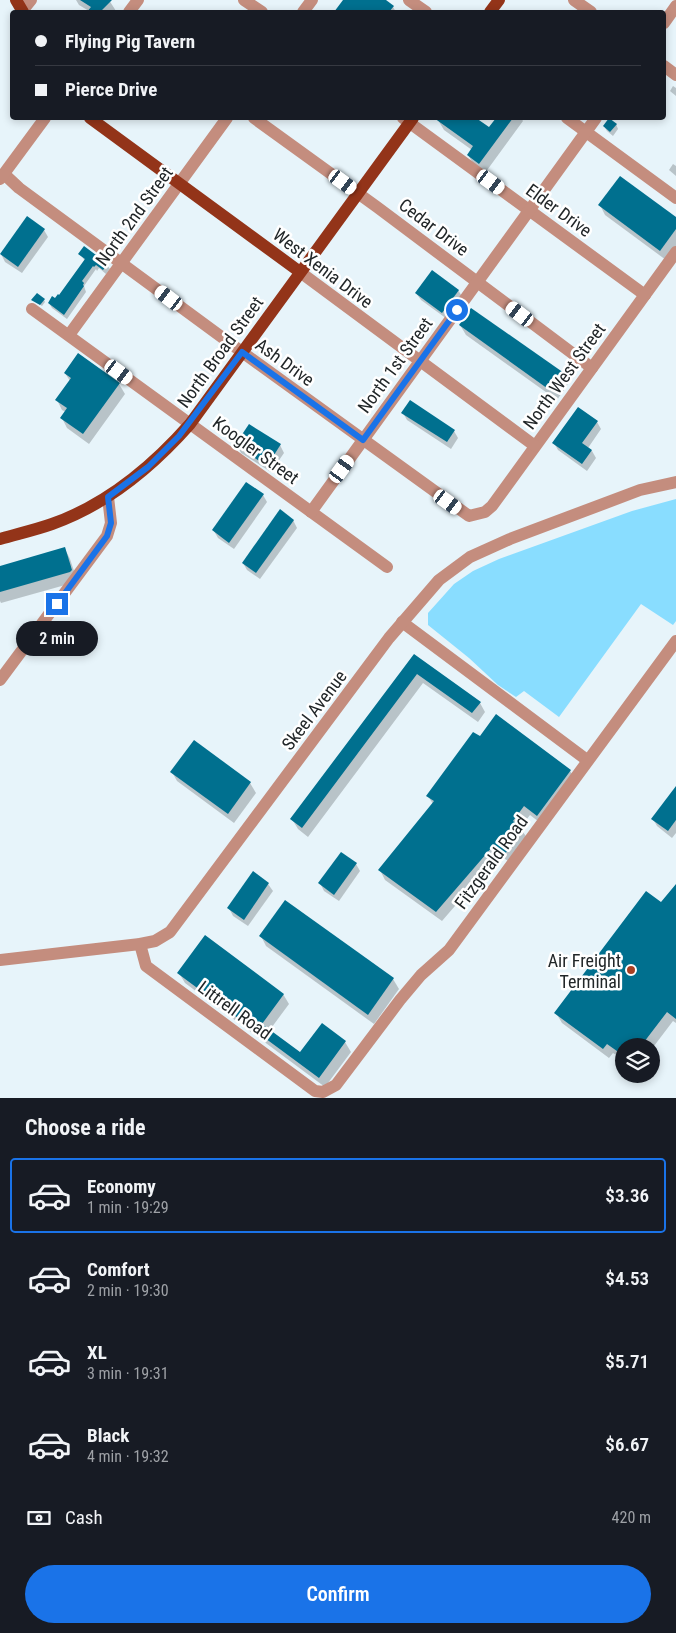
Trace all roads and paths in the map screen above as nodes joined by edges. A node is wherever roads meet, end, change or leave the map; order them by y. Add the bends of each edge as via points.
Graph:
1 (31, 0) edge
2 (244, 0) edge
3 (409, 0) edge
4 (574, 0) edge
5 (676, 6) edge
6 (21, 8) edge
7 (259, 10) edge
8 (423, 10) edge
9 (588, 10) edge
10 (666, 20) edge
11 (666, 68) edge
12 (676, 76) edge
13 (45, 120) edge
14 (93, 120) edge
15 (226, 120) edge
16 (257, 120) edge
17 (407, 120) edge
18 (409, 120) edge
19 (570, 120) edge
20 (594, 120) edge
21 (586, 131) junction
22 (2, 177) edge
23 (179, 183) junction
24 (358, 193) junction
25 (676, 198) edge
26 (529, 210) junction
27 (676, 252) edge
28 (122, 262) junction
29 (300, 272) junction
30 (477, 281) junction
31 (645, 295) junction
32 (32, 309) dead end
33 (69, 335) junction
34 (242, 352) junction
35 (420, 361) junction
36 (592, 368) junction
37 (190, 424) junction
38 (363, 440) junction
39 (535, 446) junction
40 (676, 482) edge
41 (108, 497) junction
42 (311, 512) junction
43 (477, 515) joint
44 (0, 539) edge
45 (387, 567) dead end
46 (402, 622) junction
47 (676, 641) edge
48 (0, 680) edge
49 (587, 760) junction
50 (140, 944) junction
51 (0, 960) edge
52 (323, 1092) joint

1 - 6 street
2 - 7 street
3 - 8 street
4 - 9 street
5 - 10 street
11 - 12 street
13 - 22 street
14 - 23 main road, West Xenia Drive
15 - 23 street, North 2nd Street
16 - 24 street, Cedar Drive
17 - 24 main road, North Broad Street
18 - 26 street, Elder Drive
19 - 21 street
20 - 21 street, North 1st Street
21 - 25 street
21 - 26 street, North 1st Street
22 - 28 street, Ash Drive
23 - 28 street, North 2nd Street
23 - 29 main road, West Xenia Drive
24 - 29 main road, North Broad Street
24 - 30 street, Cedar Drive
26 - 30 street, North 1st Street
26 - 31 street, Elder Drive
27 - 31 street, North West Street
28 - 33 street, North 2nd Street
28 - 34 street, Ash Drive
29 - 34 main road, North Broad Street
29 - 35 street, West Xenia Drive
30 - 35 street, North 1st Street
30 - 36 street, Cedar Drive
31 - 36 street, North West Street
32 - 33 street, Koogler Street
33 - 37 street, Koogler Street
34 - 37 main road, North Broad Street
34 - 38 street, Ash Drive
35 - 38 street, North 1st Street
35 - 39 street, West Xenia Drive
36 - 39 street, North West Street
37 - 41 main road, North Broad Street via 148,467
37 - 42 street, Koogler Street
38 - 42 street, North 1st Street
38 - 43 street, Ash Drive via 462,512 469,516
39 - 43 street, North West Street via 492,506
40 - 46 street, Skeel Avenue via 640,490 479,552 439,580
41 - 44 main road, North Broad Street via 52,524
41 - 48 street via 111,523 107,536
42 - 45 street, Koogler Street
46 - 49 street
46 - 50 street, Skeel Avenue via 170,932 155,941
47 - 49 street, Fitzgerald Road
49 - 52 street, Fitzgerald Road via 449,950 400,1000 336,1085
50 - 51 street, Skeel Avenue
50 - 52 street, Littrell Road via 146,966 315,1091

